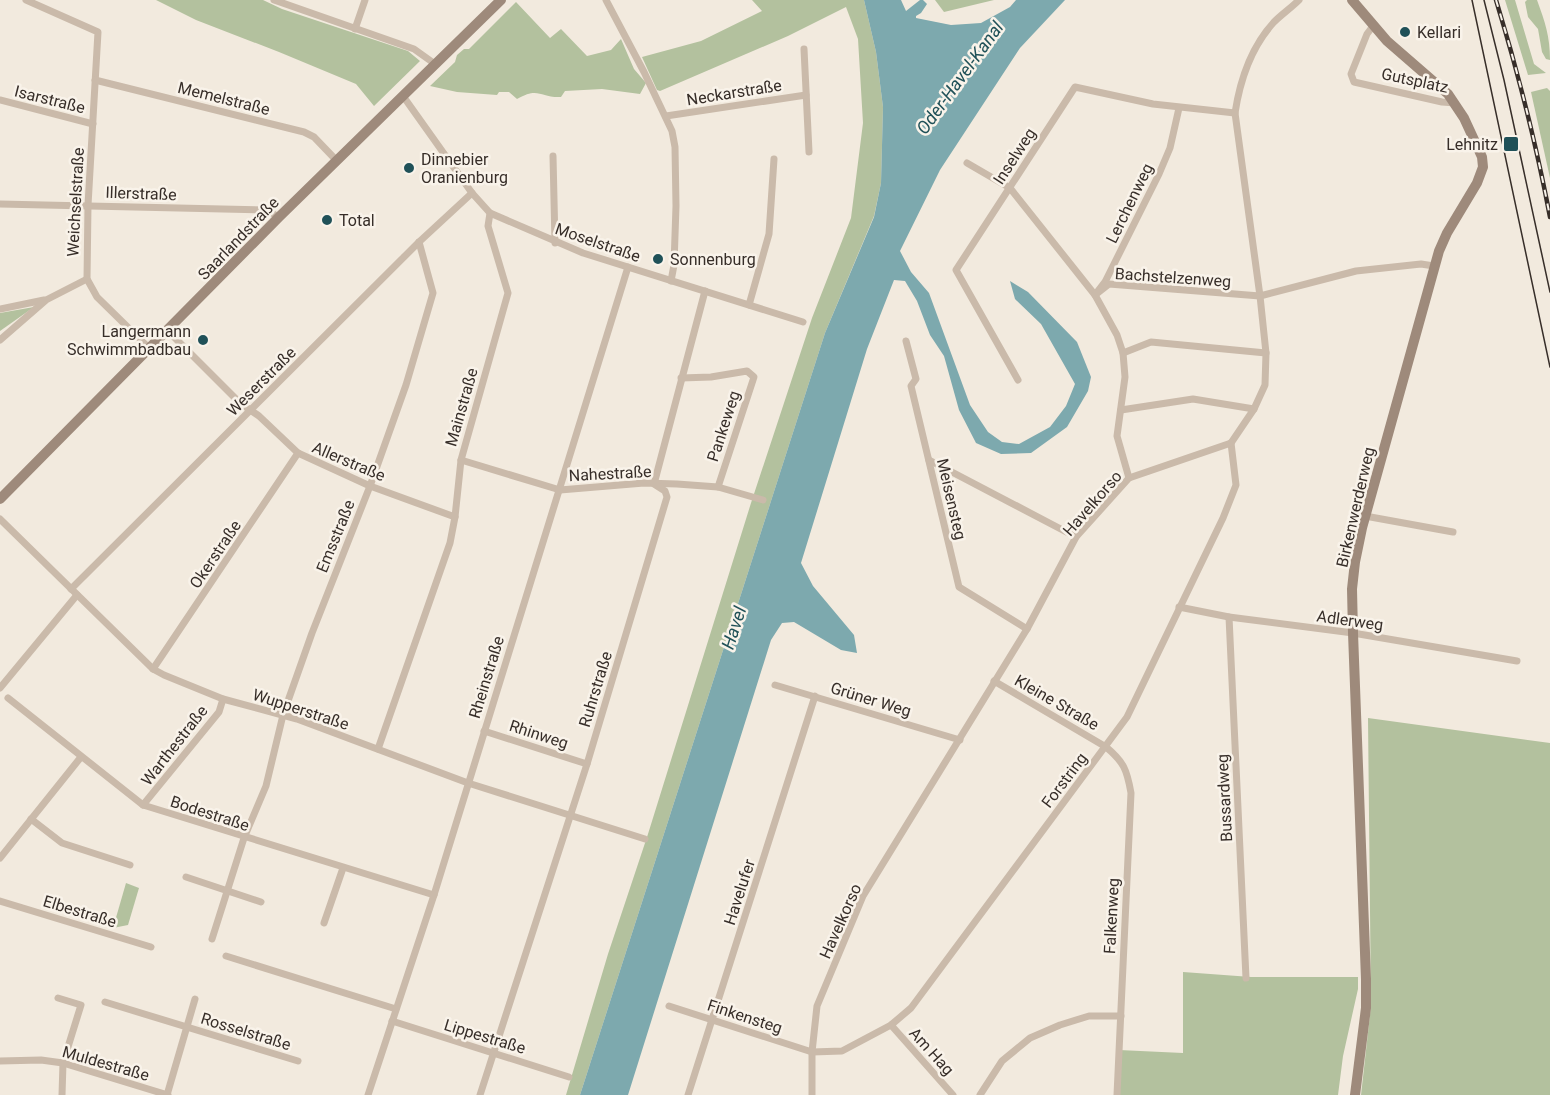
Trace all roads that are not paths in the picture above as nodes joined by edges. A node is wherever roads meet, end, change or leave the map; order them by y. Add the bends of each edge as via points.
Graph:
1 (26, 0) edge
2 (274, 0) edge
3 (365, 0) edge
4 (501, 0) edge
5 (606, 0) edge
6 (1299, 0) edge
7 (1352, 0) edge
8 (283, 2) edge
9 (1373, 26) junction
10 (355, 29) junction
11 (804, 49) dead end
12 (435, 64) junction
13 (95, 80) junction
14 (806, 95) junction
15 (403, 96) junction
16 (0, 100) edge
17 (1455, 103) junction
18 (1179, 108) junction
19 (1235, 112) junction
20 (666, 116) junction
21 (93, 124) junction
22 (809, 152) dead end
23 (553, 156) dead end
24 (774, 159) dead end
25 (337, 162) junction
26 (967, 163) dead end
27 (1010, 188) junction
28 (472, 193) junction
29 (0, 204) edge
30 (88, 205) junction
31 (490, 213) junction
32 (279, 217) junction
33 (419, 242) junction
34 (555, 243) junction
35 (1434, 266) junction
36 (628, 267) junction
37 (87, 279) junction
38 (671, 281) junction
39 (705, 291) junction
40 (1095, 295) junction
41 (1260, 296) junction
42 (46, 300) junction
43 (749, 305) junction
44 (0, 309) edge
45 (804, 322) dead end
46 (168, 331) junction
47 (0, 340) edge
48 (906, 341) dead end
49 (150, 349) junction
50 (1123, 353) junction
51 (1266, 353) junction
52 (681, 378) junction
53 (1018, 380) dead end
54 (1254, 409) junction
55 (1121, 410) junction
56 (250, 411) junction
57 (1231, 443) junction
58 (298, 453) junction
59 (461, 460) junction
60 (929, 460) junction
61 (1129, 477) junction
62 (654, 484) junction
63 (370, 486) junction
64 (718, 487) junction
65 (560, 489) junction
66 (0, 499) edge
67 (763, 500) dead end
68 (1365, 516) junction
69 (455, 517) junction
70 (0, 519) edge
71 (1453, 532) dead end
72 (1076, 537) junction
73 (74, 592) junction
74 (1179, 607) junction
75 (1228, 618) junction
76 (1027, 629) junction
77 (1353, 633) junction
78 (1517, 661) dead end
79 (153, 669) junction
80 (994, 681) junction
81 (775, 685) dead end
82 (0, 688) edge
83 (815, 696) junction
84 (8, 698) dead end
85 (223, 699) junction
86 (283, 715) junction
87 (483, 731) junction
88 (960, 740) junction
89 (1106, 747) junction
90 (378, 749) junction
91 (81, 757) junction
92 (586, 764) junction
93 (468, 783) junction
94 (143, 805) junction
95 (570, 816) junction
96 (31, 819) junction
97 (244, 838) junction
98 (645, 839) dead end
99 (0, 858) edge
100 (130, 865) dead end
101 (343, 868) junction
102 (186, 878) dead end
103 (228, 891) junction
104 (434, 895) junction
105 (0, 900) edge
106 (261, 902) dead end
107 (324, 923) dead end
108 (212, 939) dead end
109 (152, 947) dead end
110 (226, 956) dead end
111 (1246, 978) dead end
112 (58, 998) dead end
113 (195, 999) dead end
114 (105, 1002) dead end
115 (669, 1006) dead end
116 (396, 1009) junction
117 (1121, 1016) junction
118 (712, 1020) junction
119 (393, 1021) junction
120 (891, 1025) junction
121 (187, 1027) junction
122 (812, 1052) junction
123 (494, 1053) junction
124 (0, 1061) edge
125 (298, 1061) dead end
126 (63, 1063) junction
127 (569, 1077) dead end
128 (62, 1095) edge
129 (167, 1095) edge
130 (369, 1095) edge
131 (480, 1095) edge
132 (688, 1095) edge
133 (812, 1095) edge
134 (953, 1095) edge
135 (980, 1095) edge
136 (1117, 1095) edge
137 (1355, 1095) edge

1 - 13 street, Weichselstraße via 98,32
2 - 8 street
3 - 10 street
4 - 12 street, Saarlandstraße
5 - 20 street
6 - 19 street via 1274,23 1251,55
7 - 9 street
8 - 10 street
9 - 17 street, Gutsplatz via 1442,86
9 - 17 street, Gutsplatz via 1351,74 1354,82
10 - 12 street via 414,49
11 - 14 street, Neckarstraße
12 - 15 street, Saarlandstraße
13 - 21 street, Weichselstraße
13 - 25 street, Memelstraße via 304,132 314,137
14 - 20 street, Neckarstraße
14 - 22 street, Neckarstraße
15 - 25 street, Saarlandstraße
15 - 28 street
16 - 21 street, Isarstraße
17 - 35 street, Birkenwerderweg via 1483,166
18 - 19 street, Inselweg
18 - 27 street, Inselweg via 1075,87
18 - 40 street, Lerchenweg via 1159,174
19 - 41 street
20 - 38 street via 675,147
21 - 30 street, Weichselstraße
23 - 34 street
24 - 43 street via 769,234
25 - 32 street, Saarlandstraße
26 - 27 street, Bachstelzenweg
27 - 40 street, Bachstelzenweg
27 - 53 street, Inselweg via 956,270
28 - 31 street
28 - 33 street, Weserstraße
29 - 30 street, Illerstraße
30 - 32 street, Illerstraße via 266,210
30 - 37 street, Weichselstraße
31 - 34 street, Moselstraße
31 - 59 street, Mainstraße via 488,226 508,293
32 - 46 street, Saarlandstraße
33 - 56 street, Weserstraße
33 - 63 street, Emsstraße via 433,293
34 - 36 street, Moselstraße
35 - 41 street, Bachstelzenweg via 1356,271
35 - 68 street, Birkenwerderweg
36 - 38 street, Moselstraße
36 - 65 street, Rheinstraße
37 - 42 street
37 - 49 street, Weichselstraße via 97,297
38 - 39 street, Moselstraße
39 - 43 street, Moselstraße
39 - 52 street
40 - 41 street, Bachstelzenweg via 1109,284
40 - 50 street
41 - 51 street
42 - 44 street
42 - 47 street
43 - 45 street, Moselstraße
46 - 49 street, Saarlandstraße
46 - 56 street, Allerstraße
48 - 60 street, Meisensteg via 915,379 911,386
49 - 66 street, Saarlandstraße
50 - 51 street via 1150,342
50 - 55 street
51 - 54 street via 1265,384
52 - 62 street
52 - 64 street, Pankeweg via 747,371 754,377
54 - 55 street via 1193,399
54 - 57 street
55 - 61 street via 1118,436
56 - 58 street, Allerstraße
56 - 73 street, Weserstraße
57 - 61 street, Havelkorso
57 - 74 street, Forstring via 1236,484
58 - 63 street, Allerstraße
58 - 79 street, Okerstraße
59 - 65 street, Nahestraße
59 - 69 street, Mainstraße
60 - 72 street
60 - 76 street, Meisensteg via 959,587
61 - 72 street, Havelkorso
62 - 64 street, Nahestraße
62 - 65 street, Nahestraße
62 - 92 street, Ruhrstraße via 667,497
63 - 69 street, Allerstraße
63 - 86 street, Emsstraße
64 - 67 street, Nahestraße
65 - 87 street, Rheinstraße
68 - 71 street
68 - 77 street, Birkenwerderweg via 1352,589
69 - 90 street, Mainstraße via 450,543
70 - 73 street, Wupperstraße
72 - 76 street, Havelkorso
73 - 79 street, Wupperstraße
73 - 82 street, Weserstraße
74 - 75 street, Adlerweg
74 - 89 street, Forstring via 1127,717
75 - 77 street, Adlerweg
75 - 111 street, Bussardweg
76 - 80 street, Havelkorso
77 - 78 street, Adlerweg
77 - 137 street, Birkenwerderweg via 1366,979
79 - 85 street, Wupperstraße
80 - 88 street, Havelkorso
80 - 89 street, Kleine Straße
81 - 83 street, Grüner Weg
83 - 88 street, Grüner Weg
83 - 118 street, Havelufer
84 - 91 street, Bodestraße
85 - 86 street, Wupperstraße
85 - 94 street, Warthestraße via 219,712
86 - 90 street, Wupperstraße
86 - 97 street, Emsstraße via 266,786
87 - 92 street, Rhinweg
87 - 93 street, Rheinstraße
88 - 122 street, Havelkorso via 863,896 817,1006
89 - 117 street, Falkenweg via 1118,756 1127,771 1131,793
89 - 120 street, Forstring via 910,1008
90 - 93 street, Wupperstraße
91 - 94 street, Bodestraße
91 - 96 street
92 - 95 street, Ruhrstraße
93 - 95 street, Wupperstraße
93 - 104 street, Rheinstraße
94 - 97 street, Bodestraße
95 - 98 street, Wupperstraße
95 - 123 street, Ruhrstraße
96 - 99 street
96 - 100 street via 62,843
97 - 101 street, Bodestraße
97 - 103 street, Emsstraße
101 - 104 street, Bodestraße
101 - 107 street
102 - 103 street
103 - 106 street
103 - 108 street, Emsstraße
104 - 116 street, Rheinstraße
105 - 109 street, Elbestraße
110 - 116 street
112 - 126 street via 81,1005
113 - 121 street, Rosselstraße
114 - 121 street, Rosselstraße
115 - 118 street, Finkensteg
116 - 119 street, Rheinstraße
117 - 135 street via 1089,1016 1030,1038 1002,1061
117 - 136 street, Falkenweg
118 - 122 street, Finkensteg
118 - 132 street, Havelufer
119 - 123 street, Lippestraße
119 - 130 street, Rheinstraße
120 - 122 street, Forstring via 842,1051
120 - 134 street, Am Hag
121 - 125 street, Rosselstraße
121 - 129 street, Rosselstraße
122 - 133 street, Havelkorso
123 - 127 street, Lippestraße
123 - 131 street, Ruhrstraße
124 - 126 street, Muldestraße
126 - 128 street
126 - 129 street, Muldestraße

